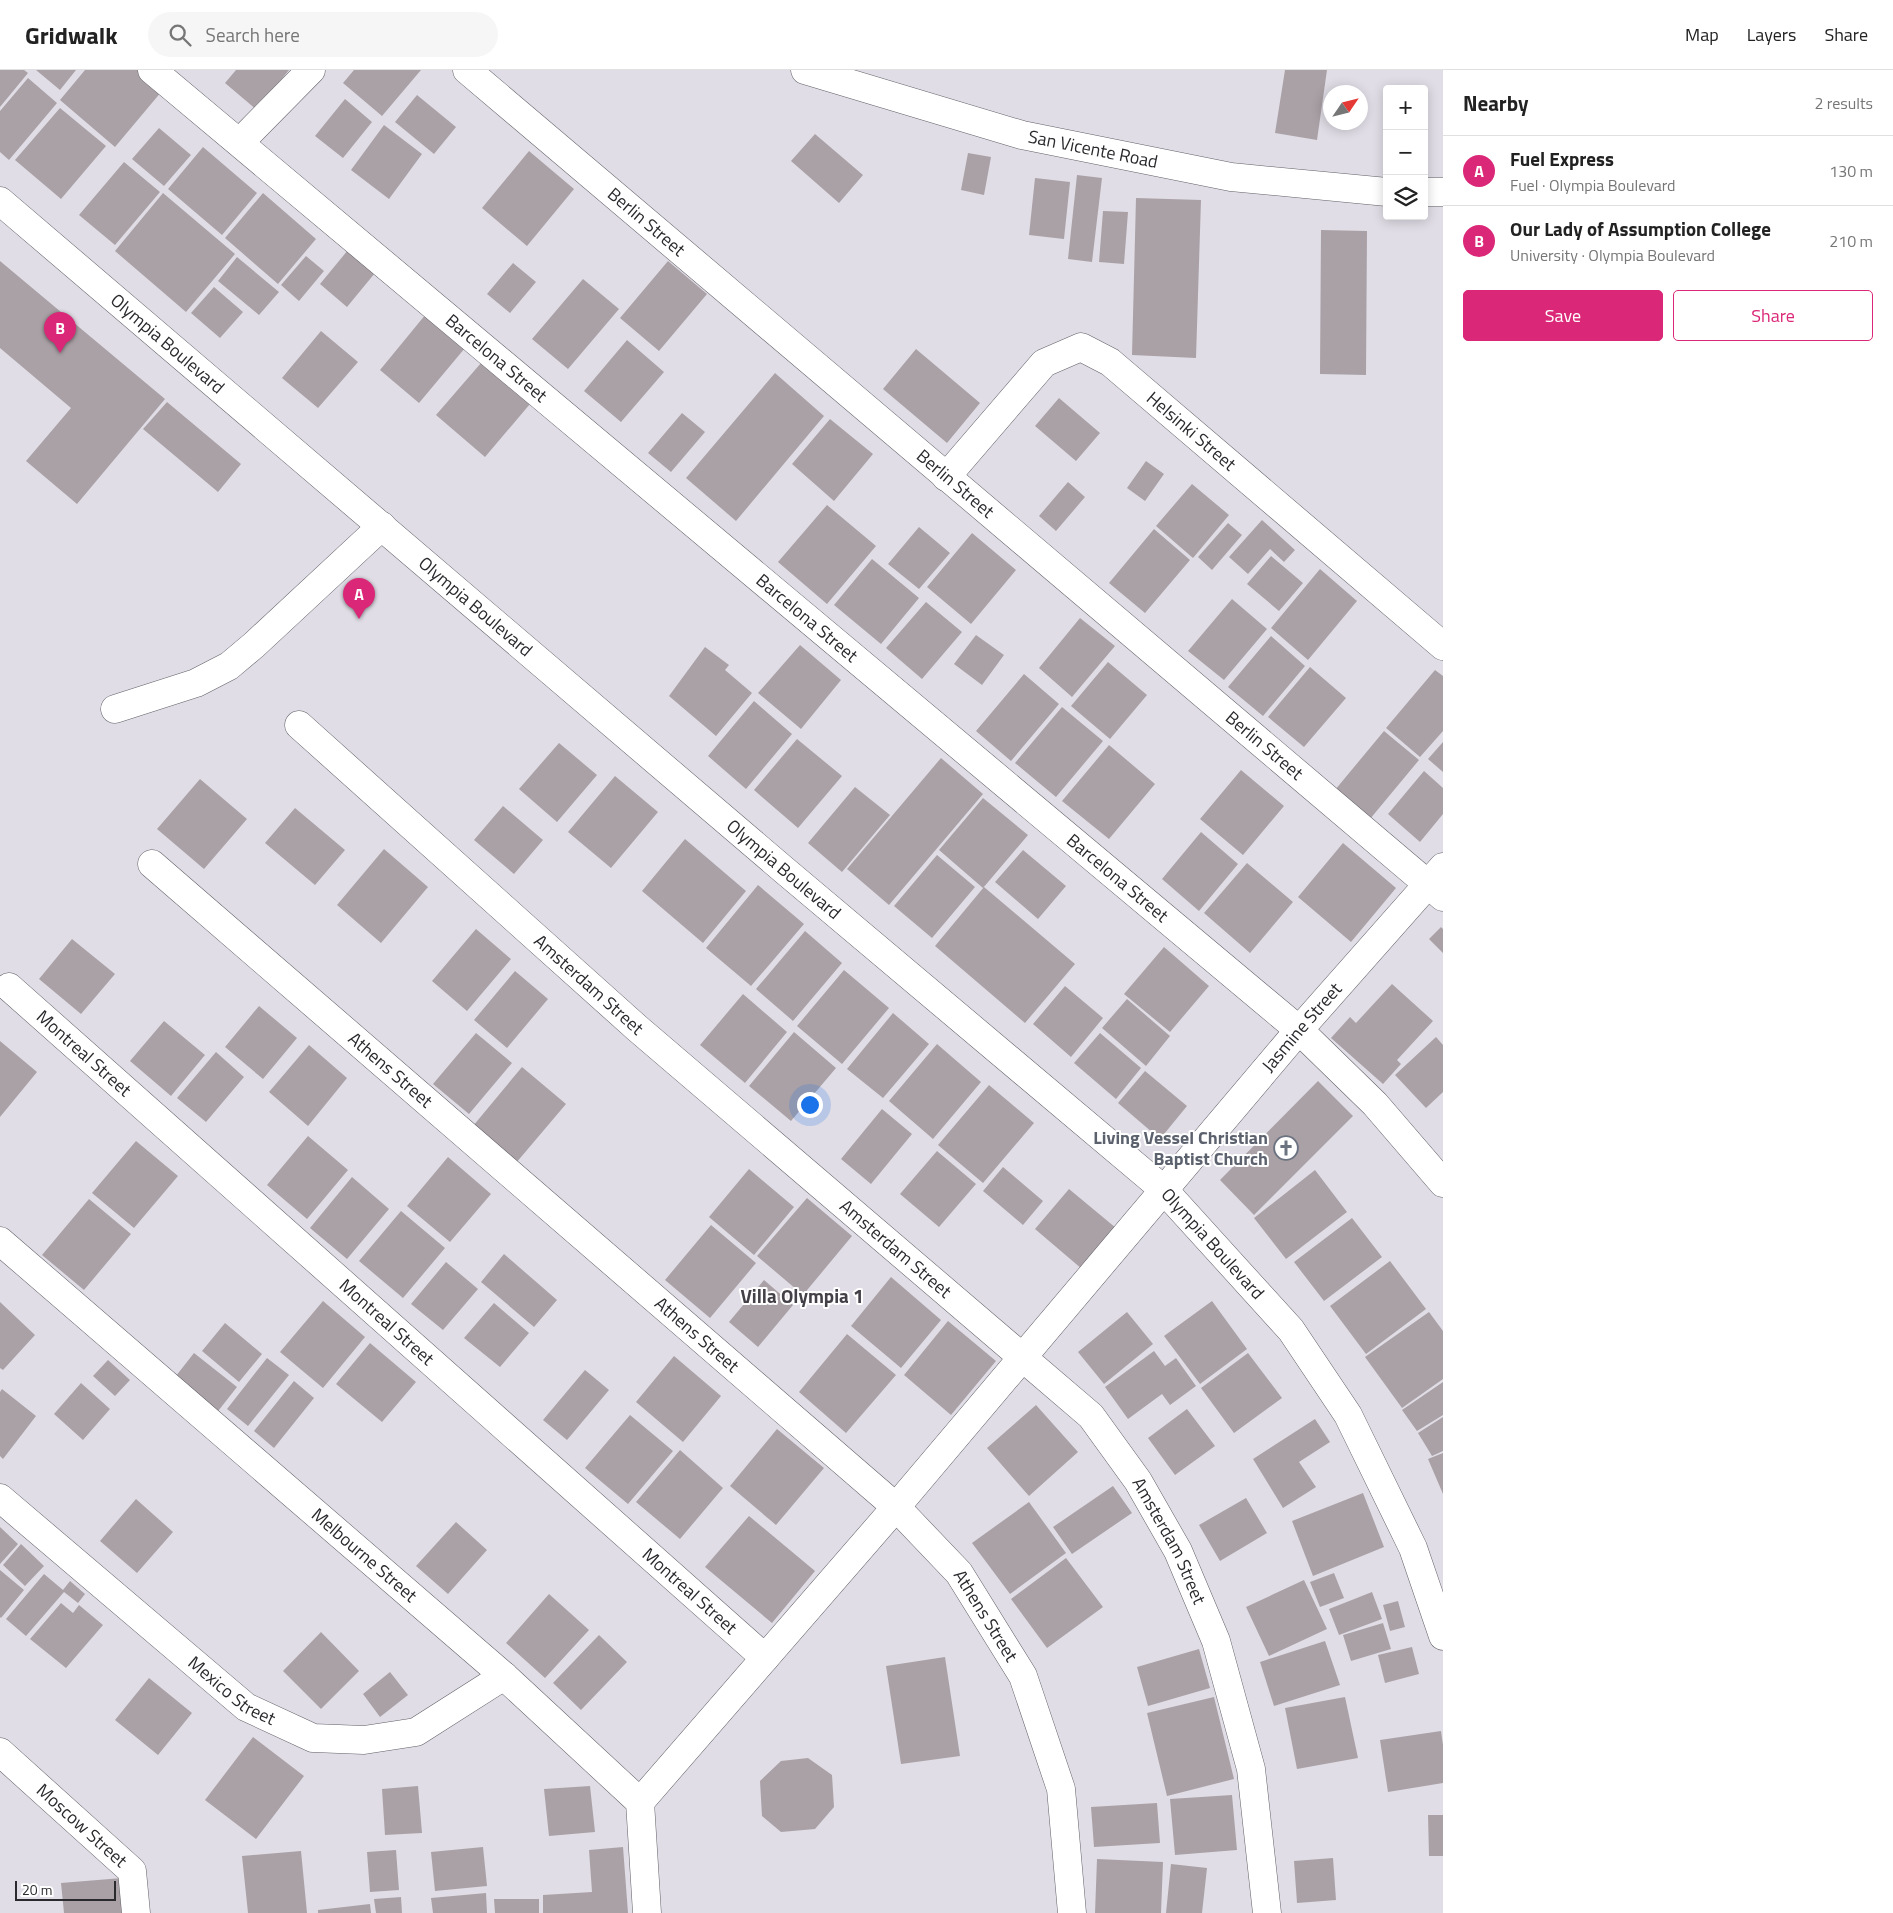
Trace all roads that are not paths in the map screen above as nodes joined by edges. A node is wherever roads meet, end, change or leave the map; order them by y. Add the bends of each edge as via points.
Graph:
1 (152, 70) edge
2 (311, 70) edge
3 (467, 70) edge
4 (805, 70) edge
5 (240, 142) junction
6 (1383, 192) edge
7 (1428, 192) edge
8 (1443, 192) edge
9 (0, 201) edge
10 (946, 477) junction
11 (382, 526) junction
12 (1443, 646) edge
13 (115, 709) dead end
14 (299, 726) dead end
15 (152, 864) dead end
16 (1438, 882) edge
17 (9, 987) dead end
18 (1299, 1030) junction
19 (1443, 1183) edge
20 (1163, 1189) junction
21 (0, 1241) edge
22 (1023, 1357) junction
23 (0, 1498) edge
24 (896, 1507) junction
25 (1443, 1636) edge
26 (765, 1658) junction
27 (504, 1676) junction
28 (0, 1752) edge
29 (640, 1802) junction
30 (136, 1913) edge
31 (647, 1913) edge
32 (1072, 1913) edge
33 (1267, 1913) edge

1 - 5 street, Barcelona Street
2 - 5 street
3 - 10 street, Berlin Street
4 - 6 street, San Vicente Road via 1022,135 1231,177
5 - 18 street, Barcelona Street
7 - 8 street
9 - 11 street, Olympia Boulevard
10 - 12 street, Helsinki Street via 1044,363 1081,347 1110,362
10 - 16 street, Berlin Street
11 - 13 street via 229,666 196,683
11 - 20 street, Olympia Boulevard
14 - 22 street, Amsterdam Street via 637,1028
15 - 24 street, Athens Street
16 - 18 street, Jasmine Street
17 - 26 street, Montreal Street
18 - 19 street, Barcelona Street via 1375,1104
18 - 20 street, Jasmine Street
20 - 22 street, Jasmine Street
20 - 25 street, Olympia Boulevard via 1291,1330 1348,1415 1413,1548
21 - 27 street, Melbourne Street
22 - 24 street, Jasmine Street
22 - 33 street, Amsterdam Street via 1091,1416 1138,1481 1178,1551 1216,1641 1251,1769
23 - 27 street, Mexico Street via 246,1707 313,1738 364,1740 416,1732
24 - 26 street, Jasmine Street
24 - 32 street, Athens Street via 959,1573 1023,1676 1061,1789
26 - 29 street, Jasmine Street
27 - 29 street, Melbourne Street
28 - 30 street, Moscow Street via 132,1871
29 - 31 street

